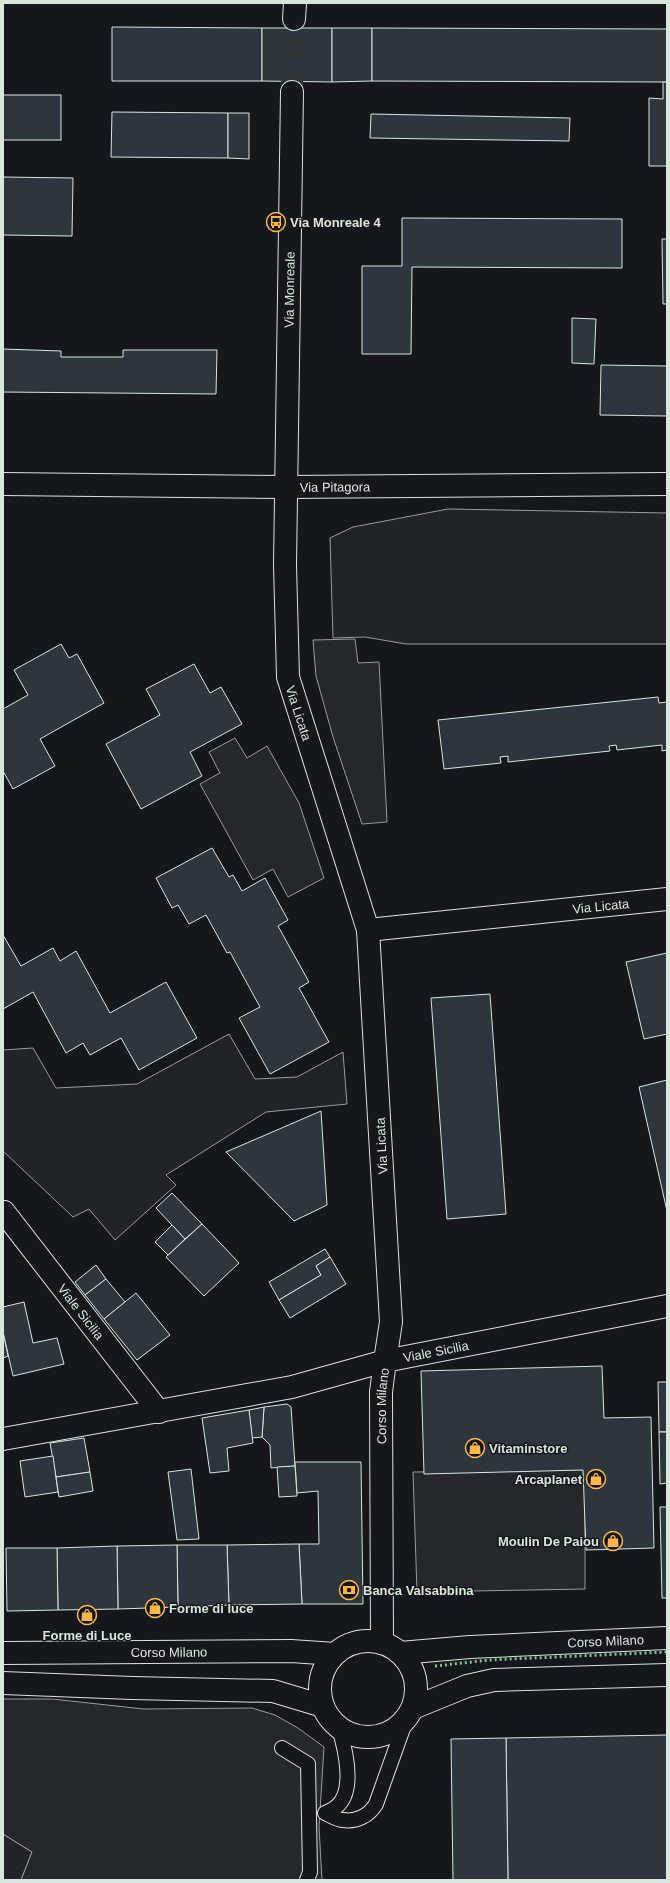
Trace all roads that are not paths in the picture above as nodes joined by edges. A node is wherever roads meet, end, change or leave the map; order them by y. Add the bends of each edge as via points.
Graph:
1 (292, 92) tunnel mouth
2 (3, 484) edge
3 (667, 484) edge
4 (287, 487) junction
5 (667, 899) edge
6 (368, 930) junction
7 (4, 1212) edge
8 (667, 1306) edge
9 (385, 1361) junction
10 (159, 1412) junction
11 (3, 1438) edge
12 (667, 1638) edge
13 (391, 1648) junction
14 (3, 1653) edge
15 (335, 1654) junction
16 (667, 1675) edge
17 (3, 1683) edge
18 (323, 1706) junction
19 (409, 1714) junction
20 (339, 1728) junction
21 (282, 1748) dead end
22 (325, 1813) junction
23 (308, 1814) junction
24 (307, 1880) edge

1 - 4 street, Via Monreale
2 - 4 street, Via Pitagora
3 - 4 street, Via Pitagora
4 - 6 street, Via Licata via 285,565 288,677
5 - 6 street, Via Licata
6 - 9 street, Via Licata via 391,1322
7 - 10 street, Viale Sicilia
8 - 9 street, Viale Sicilia
9 - 10 street, Viale Sicilia via 292,1387
9 - 13 street, Corso Milano via 381,1392
10 - 11 street, Viale Sicilia
12 - 13 street, Corso Milano
13 - 15 street via 370,1641 346,1647
13 - 19 street via 408,1662 414,1673 416,1696
14 - 15 street, Corso Milano via 291,1651
15 - 18 street via 322,1678 320,1692
16 - 19 street via 494,1680 467,1686
17 - 18 street via 273,1691
18 - 20 street
19 - 20 street via 386,1734 362,1737
19 - 22 lane via 371,1812 359,1819 342,1820
20 - 22 lane via 345,1751 345,1795 337,1807
21 - 23 lane via 308,1764
22 - 23 lane
23 - 24 lane via 310,1872

